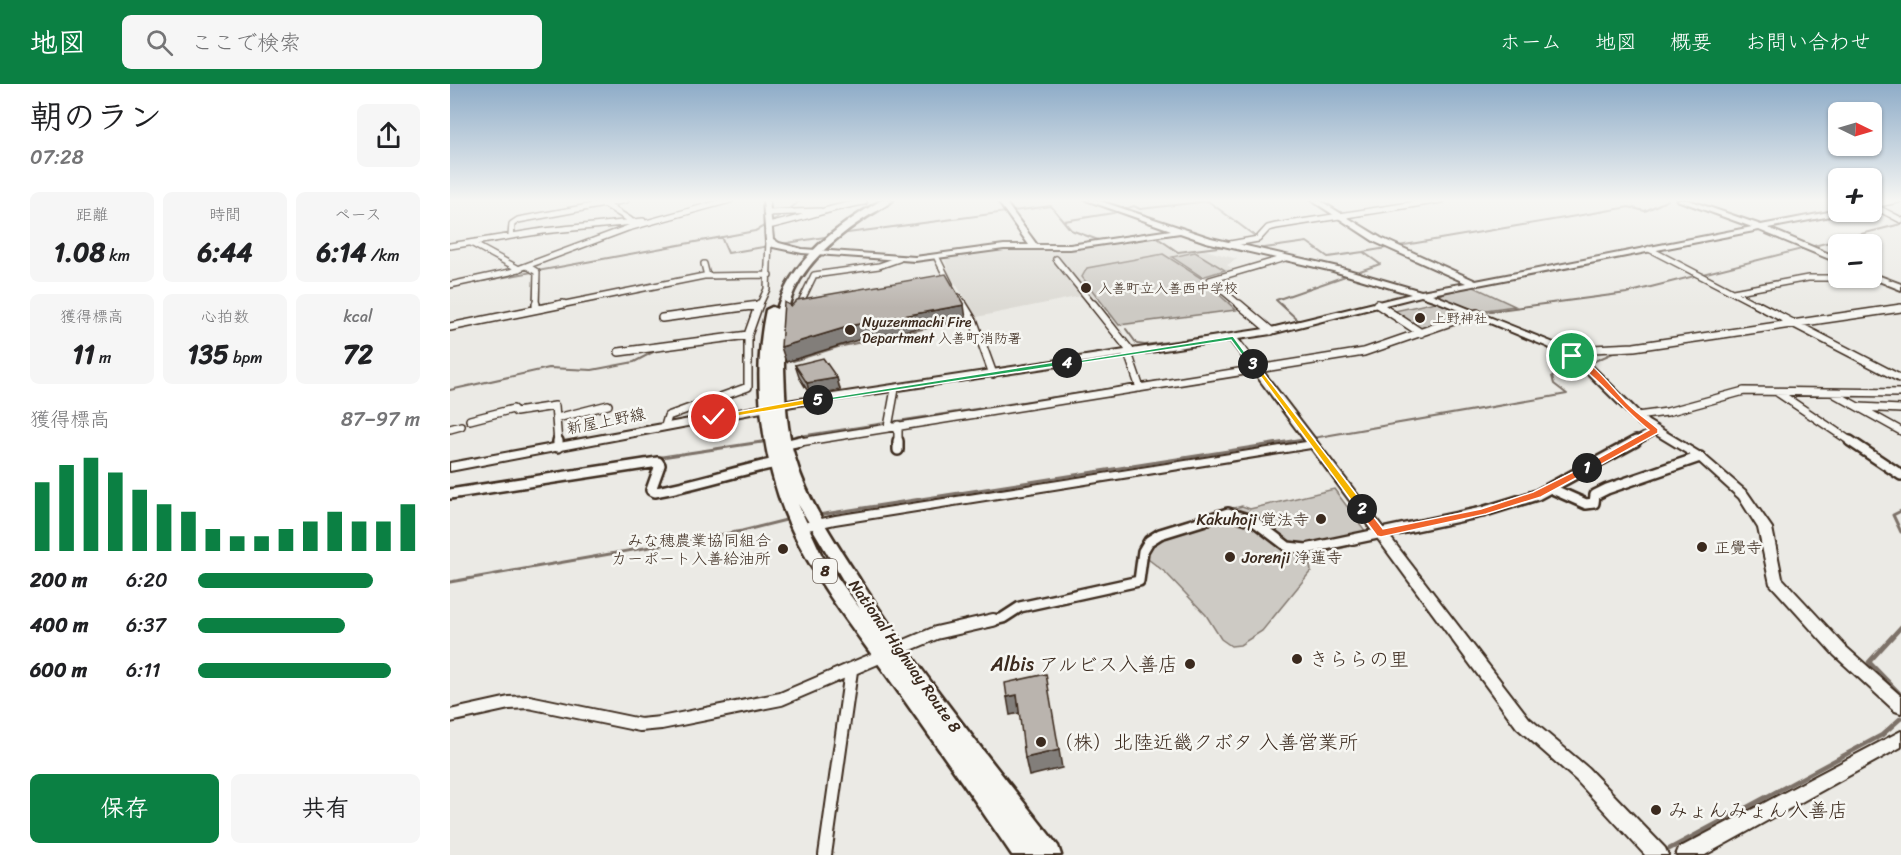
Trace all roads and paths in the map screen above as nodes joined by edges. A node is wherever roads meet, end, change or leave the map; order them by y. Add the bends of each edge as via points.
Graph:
1 (511, 236) edge
2 (609, 236) edge
3 (769, 236) edge
4 (835, 236) edge
5 (1027, 236) edge
6 (1144, 236) edge
7 (1201, 236) edge
8 (1259, 236) edge
9 (1374, 236) edge
10 (1713, 236) edge
11 (1779, 236) edge
12 (769, 240) junction
13 (471, 243) junction
14 (1230, 244) junction
15 (450, 246) edge
16 (1035, 247) junction
17 (1047, 248) junction
18 (1648, 249) junction
19 (816, 252) junction
20 (1828, 256) edge
21 (937, 258) junction
22 (1285, 258) junction
23 (899, 259) junction
24 (704, 264) dead end
25 (527, 266) junction
26 (519, 268) junction
27 (770, 275) junction
28 (707, 276) junction
29 (1828, 278) edge
30 (1882, 279) edge
31 (1474, 283) junction
32 (450, 285) edge
33 (1901, 287) edge
34 (1733, 292) junction
35 (1420, 294) junction
36 (1376, 304) junction
37 (759, 305) junction
38 (1901, 308) edge
39 (536, 309) junction
40 (1477, 313) junction
41 (795, 315) edge
42 (663, 318) dead end
43 (1794, 324) junction
44 (450, 327) edge
45 (1271, 331) junction
46 (1421, 333) junction
47 (748, 335) junction
48 (1233, 338) junction
49 (619, 352) dead end
50 (1130, 353) junction
51 (1572, 356) junction
52 (1257, 370) junction
53 (993, 374) junction
54 (1901, 379) edge
55 (1140, 388) junction
56 (895, 389) junction
57 (1776, 392) junction
58 (1831, 392) junction
59 (1901, 393) edge
60 (608, 405) dead end
61 (774, 406) junction
62 (1858, 407) junction
63 (1901, 409) edge
64 (1637, 417) junction
65 (556, 418) junction
66 (470, 420) dead end
67 (1885, 422) junction
68 (1901, 423) edge
69 (898, 425) junction
70 (461, 426) dead end
71 (665, 426) junction
72 (888, 427) junction
73 (450, 429) edge
74 (1655, 431) junction
75 (1901, 431) edge
76 (1314, 444) junction
77 (558, 447) junction
78 (898, 450) dead end
79 (779, 452) junction
80 (1700, 457) junction
81 (450, 467) edge
82 (1901, 475) edge
83 (1550, 488) junction
84 (450, 494) edge
85 (808, 526) junction
86 (1381, 534) junction
87 (890, 652) junction
88 (852, 671) junction
89 (1901, 706) edge
90 (450, 716) edge
91 (1901, 738) edge
92 (825, 855) edge
93 (1027, 855) edge
94 (1049, 855) edge
95 (1658, 855) edge
96 (1686, 855) edge

1 - 13 street
2 - 25 street
3 - 12 street
4 - 19 highway, 8
5 - 16 street
6 - 17 street
7 - 14 street
8 - 14 street
9 - 31 street
10 - 18 street, 新屋上野線
11 - 20 street
12 - 19 street via 788,248
12 - 27 street
13 - 15 street
13 - 26 street
14 - 22 street
16 - 17 street
16 - 21 street
17 - 50 street
18 - 31 street, 新屋上野線
18 - 34 street
19 - 23 street
19 - 61 highway, National Highway Route 8 / 8 via 793,284 777,327
21 - 23 street
21 - 53 street via 974,322
22 - 35 street
22 - 45 street via 1210,280
23 - 41 street via 879,266 814,275
24 - 28 street
25 - 26 street
25 - 39 street via 537,272
26 - 32 street
27 - 28 street
27 - 37 street
28 - 39 street
29 - 34 street
30 - 33 street
31 - 35 street, 新屋上野線
34 - 43 street
35 - 36 street, 新屋上野線
35 - 40 street
36 - 45 street, 新屋上野線
36 - 46 street
37 - 42 street
37 - 47 street
38 - 43 street
39 - 44 street
40 - 46 street
40 - 51 street
43 - 51 street via 1634,347 1592,349
43 - 54 street
45 - 48 street, 新屋上野線
46 - 52 street via 1364,352
47 - 49 street
47 - 71 street via 748,387 668,416
48 - 50 street, 新屋上野線
48 - 52 street
50 - 53 street, 新屋上野線
50 - 55 street
51 - 64 street via 1590,368
52 - 55 street
52 - 76 street
53 - 56 street, 新屋上野線
55 - 69 street
56 - 61 street, 新屋上野線
56 - 72 street
57 - 58 street
57 - 64 street via 1744,392
57 - 82 street
58 - 59 street
58 - 62 street
60 - 65 street
61 - 71 street, 新屋上野線
61 - 79 highway, National Highway Route 8 / 8
62 - 63 street
62 - 67 street
64 - 74 street
65 - 66 street via 555,406 550,406 516,412 513,409
65 - 77 street
67 - 68 street
67 - 75 street
69 - 72 street
69 - 78 street
70 - 73 street
71 - 77 street, 新屋上野線
72 - 79 street
74 - 80 street
74 - 83 street
76 - 85 street
76 - 86 street
77 - 81 street, 新屋上野線
79 - 84 street via 749,468 700,484 655,492 651,490 658,462
79 - 85 highway, National Highway Route 8 / 8 via 788,461
80 - 83 street via 1606,489 1595,495 1594,503 1586,504
80 - 89 street via 1738,490 1759,516 1775,580 1840,651
83 - 86 street via 1482,512
85 - 87 highway, National Highway Route 8 / 8
86 - 87 street via 1296,549 1254,521 1235,514 1218,514 1149,541 1143,551 1142,578 1132,583 1020,607 1003,618 936,633
86 - 95 street via 1523,723 1582,774
87 - 88 street
87 - 93 highway, National Highway Route 8 / 8
87 - 94 highway, National Highway Route 8 / 8
88 - 90 street via 781,699 661,723 640,725 530,702
88 - 92 street
91 - 96 street

